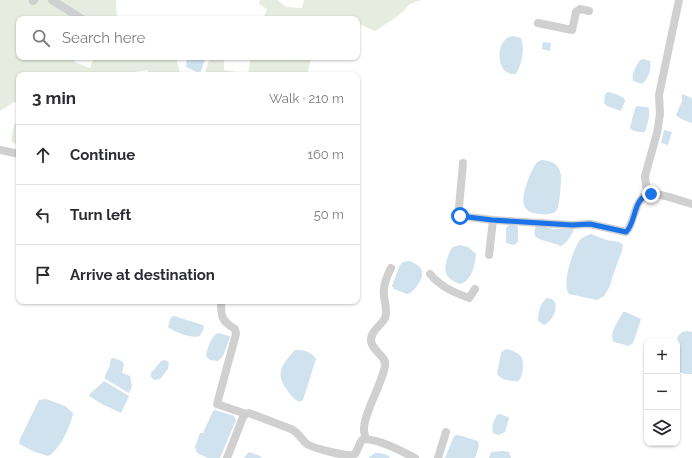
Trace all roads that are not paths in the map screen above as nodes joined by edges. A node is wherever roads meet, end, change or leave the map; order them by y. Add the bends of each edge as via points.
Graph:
1 (52, 0) edge
2 (679, 0) edge
3 (589, 12) dead end
4 (77, 16) edge
5 (538, 24) dead end
6 (0, 150) edge
7 (16, 153) edge
8 (464, 163) dead end
9 (649, 194) junction
10 (692, 204) edge
11 (492, 220) junction
12 (489, 255) dead end
13 (391, 268) dead end
14 (430, 274) dead end
15 (475, 289) dead end
16 (221, 304) edge
17 (246, 414) junction
18 (446, 432) dead end
19 (366, 439) junction
20 (322, 450) junction
21 (228, 458) edge
22 (319, 458) edge
23 (415, 458) edge
24 (438, 458) edge

1 - 4 street
2 - 9 street via 659,95 657,133 645,176
3 - 5 street via 580,9 576,12 572,30
6 - 7 street
8 - 11 street via 460,216
9 - 10 street
9 - 11 street via 641,199 626,232 590,224
11 - 12 street
13 - 19 street via 383,289 386,318 371,338 372,346 386,365 366,419
14 - 15 street via 450,291 468,298
16 - 17 street via 222,318 235,329 236,334 217,404
17 - 20 street via 291,429 307,444
17 - 21 street
18 - 24 street
19 - 20 street via 362,440 355,454 350,456
19 - 23 street via 386,444
20 - 22 street

